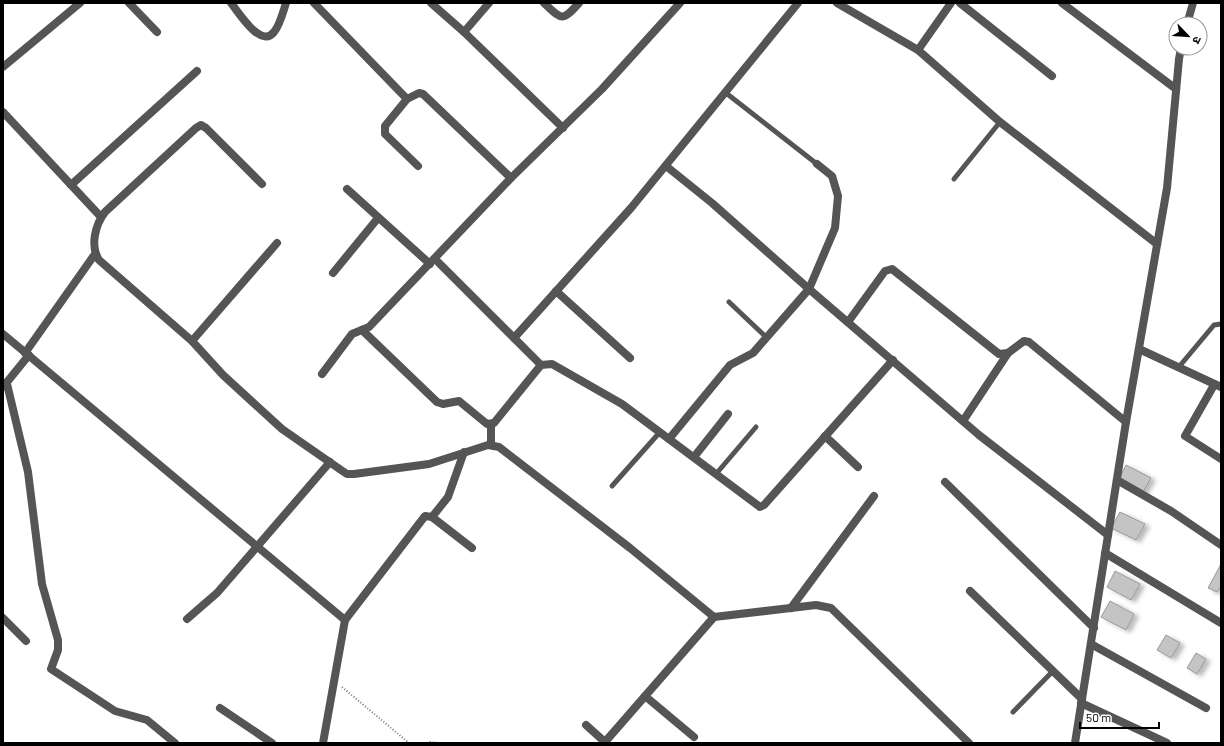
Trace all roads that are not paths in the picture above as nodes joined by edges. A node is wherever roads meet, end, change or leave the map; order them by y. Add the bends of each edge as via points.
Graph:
1 (80, 3) edge
2 (129, 3) edge
3 (230, 3) edge
4 (286, 3) edge
5 (314, 3) edge
6 (432, 3) edge
7 (489, 3) edge
8 (544, 3) edge
9 (579, 3) edge
10 (680, 3) edge
11 (798, 3) edge
12 (837, 3) edge
13 (951, 3) edge
14 (960, 3) edge
15 (1062, 3) edge
16 (1193, 3) edge
17 (1189, 16) edge
18 (157, 32) dead end
19 (464, 32) junction
20 (918, 50) junction
21 (1181, 56) edge
22 (3, 67) edge
23 (197, 71) dead end
24 (1052, 76) dead end
25 (1176, 89) junction
26 (726, 93) junction
27 (407, 99) junction
28 (3, 112) edge
29 (1000, 122) junction
30 (563, 128) junction
31 (817, 164) joint
32 (418, 166) dead end
33 (666, 166) junction
34 (511, 178) junction
35 (954, 179) dead end
36 (262, 184) dead end
37 (71, 185) junction
38 (347, 189) dead end
39 (101, 217) junction
40 (378, 218) junction
41 (277, 243) dead end
42 (1157, 244) junction
43 (95, 254) junction
44 (432, 262) junction
45 (333, 273) dead end
46 (809, 289) junction
47 (556, 291) junction
48 (729, 302) dead end
49 (848, 322) junction
50 (1221, 324) edge
51 (362, 330) junction
52 (3, 334) edge
53 (514, 338) junction
54 (767, 338) junction
55 (192, 341) junction
56 (1139, 349) junction
57 (1008, 353) junction
58 (27, 354) junction
59 (630, 358) dead end
60 (893, 360) junction
61 (541, 365) junction
62 (1178, 368) junction
63 (322, 374) dead end
64 (5, 386) edge
65 (1217, 386) edge
66 (728, 414) dead end
67 (963, 421) junction
68 (1126, 422) junction
69 (491, 424) junction
70 (756, 427) dead end
71 (660, 432) junction
72 (825, 436) junction
73 (669, 439) junction
74 (491, 444) junction
75 (464, 452) junction
76 (694, 457) junction
77 (1221, 459) edge
78 (330, 462) junction
79 (858, 467) dead end
80 (716, 474) junction
81 (1117, 480) junction
82 (945, 482) dead end
83 (612, 486) dead end
84 (874, 496) dead end
85 (432, 517) junction
86 (1108, 535) junction
87 (1221, 545) edge
88 (257, 547) junction
89 (472, 548) dead end
90 (1105, 553) junction
91 (970, 591) dead end
92 (791, 608) junction
93 (714, 617) junction
94 (3, 618) edge
95 (187, 619) dead end
96 (344, 620) junction
97 (1221, 623) edge
98 (1094, 628) junction
99 (26, 641) dead end
100 (1091, 644) junction
101 (1053, 671) junction
102 (645, 696) junction
103 (1082, 701) junction
104 (220, 708) dead end
105 (1206, 708) dead end
106 (1013, 712) dead end
107 (586, 725) dead end
108 (694, 737) dead end
109 (605, 742) edge
110 (175, 743) edge
111 (272, 743) edge
112 (323, 743) edge
113 (969, 743) edge
114 (1075, 743) edge
115 (1167, 743) edge

1 - 22 street
2 - 18 street
3 - 4 street via 258,35 266,37 275,32
5 - 27 street
6 - 19 street
7 - 19 street
8 - 9 street via 563,18 567,17
10 - 30 street
11 - 26 street
12 - 20 street
13 - 20 street
14 - 24 street
15 - 25 street
16 - 17 street
19 - 30 street
20 - 29 street
21 - 25 street
23 - 37 street
25 - 42 street via 1167,188
26 - 31 lane
26 - 33 street
27 - 32 street via 384,130 385,134
27 - 34 street via 415,94 423,94
28 - 37 street
29 - 35 lane
29 - 42 street
30 - 34 street
31 - 46 street via 832,176 838,196 835,228
33 - 46 street via 712,202
33 - 47 street
34 - 44 street
36 - 39 street via 201,125
37 - 39 street
38 - 40 street
39 - 43 street via 94,240
40 - 44 street
40 - 45 street
41 - 55 street
42 - 56 street
43 - 55 street
43 - 58 street
44 - 51 street via 369,327
44 - 53 street
46 - 49 street
46 - 54 street
47 - 53 street
47 - 59 street
48 - 54 lane
49 - 57 street via 885,271 892,269 993,351 999,354
49 - 60 street
50 - 62 lane via 1214,325
51 - 63 street via 352,334
51 - 69 street via 437,402 443,404 459,401 487,424
52 - 58 street
53 - 61 street
54 - 73 street via 751,356 730,365
55 - 78 street via 223,375 282,429
56 - 62 street
56 - 68 street
57 - 67 street
57 - 68 street via 1020,343 1029,342
58 - 64 street
58 - 88 street
60 - 67 street
60 - 72 street
61 - 69 street
61 - 71 street via 552,364 622,404
62 - 65 street
64 - 110 street via 28,472 42,584 58,640 58,650 51,669 116,711 148,720
65 - 77 street via 1185,436
66 - 76 street
67 - 86 street
68 - 81 street
69 - 74 street
70 - 80 lane
71 - 73 street
71 - 83 lane
72 - 79 street
72 - 80 street via 760,507
73 - 76 street
74 - 75 street
74 - 93 street via 499,447 630,548
75 - 78 street via 429,464 354,474 347,474
75 - 85 street via 448,496
76 - 80 street
78 - 88 street
81 - 86 street
81 - 87 street via 1171,511
82 - 98 street
84 - 92 street
85 - 89 street
85 - 96 street via 426,516
86 - 90 street
88 - 95 street via 217,593
88 - 96 street
90 - 97 street
90 - 98 street
91 - 101 street
92 - 93 street
92 - 113 street via 823,606 838,613
93 - 102 street
94 - 99 street
96 - 112 street
98 - 100 street
100 - 103 street
100 - 105 street
101 - 103 street
101 - 106 lane
102 - 108 street
102 - 109 street
103 - 114 street
103 - 115 street
104 - 111 street
107 - 109 street

